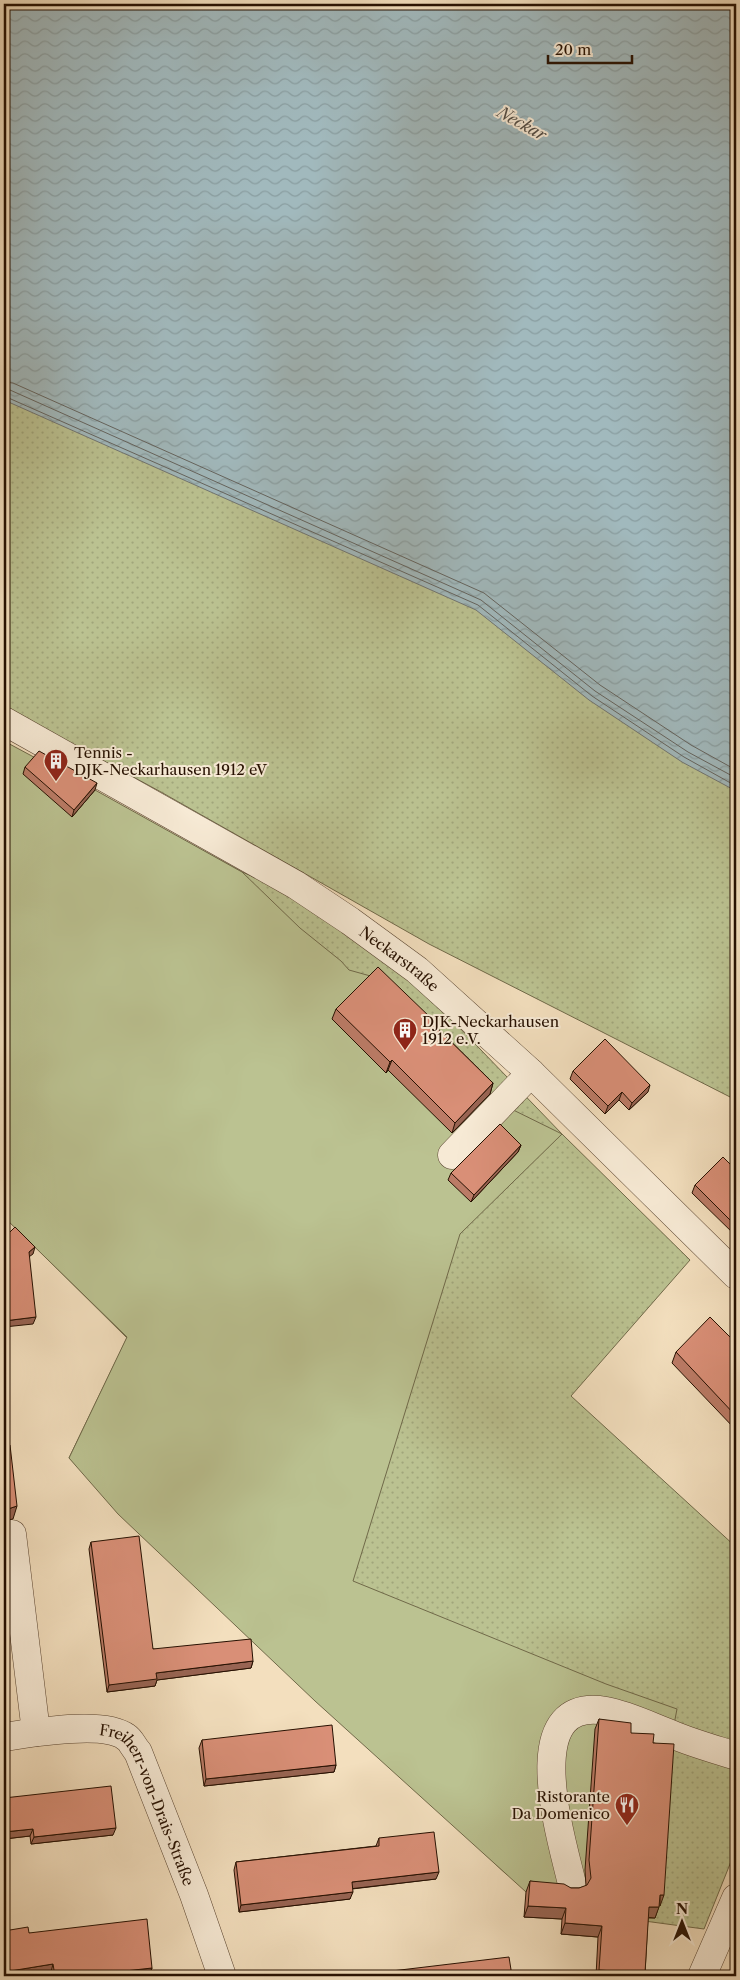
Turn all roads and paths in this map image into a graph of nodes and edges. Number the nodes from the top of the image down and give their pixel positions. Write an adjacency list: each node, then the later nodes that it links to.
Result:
1 (4, 721): 2 (street, Neckarstraße)
2 (532, 1073): 3 (street); 4 (street, Neckarstraße)
3 (452, 1155)
4 (736, 1275)
5 (12, 1534): 6 (street)
6 (36, 1732): 7 (street, Freiherr-von-Drais-Straße); 11 (street, Freiherr-von-Drais-Straße)
7 (4, 1737)
8 (736, 1756): 9 (street)
9 (572, 1884)
10 (736, 1898): 12 (street)
11 (222, 1976)
12 (702, 1976)

